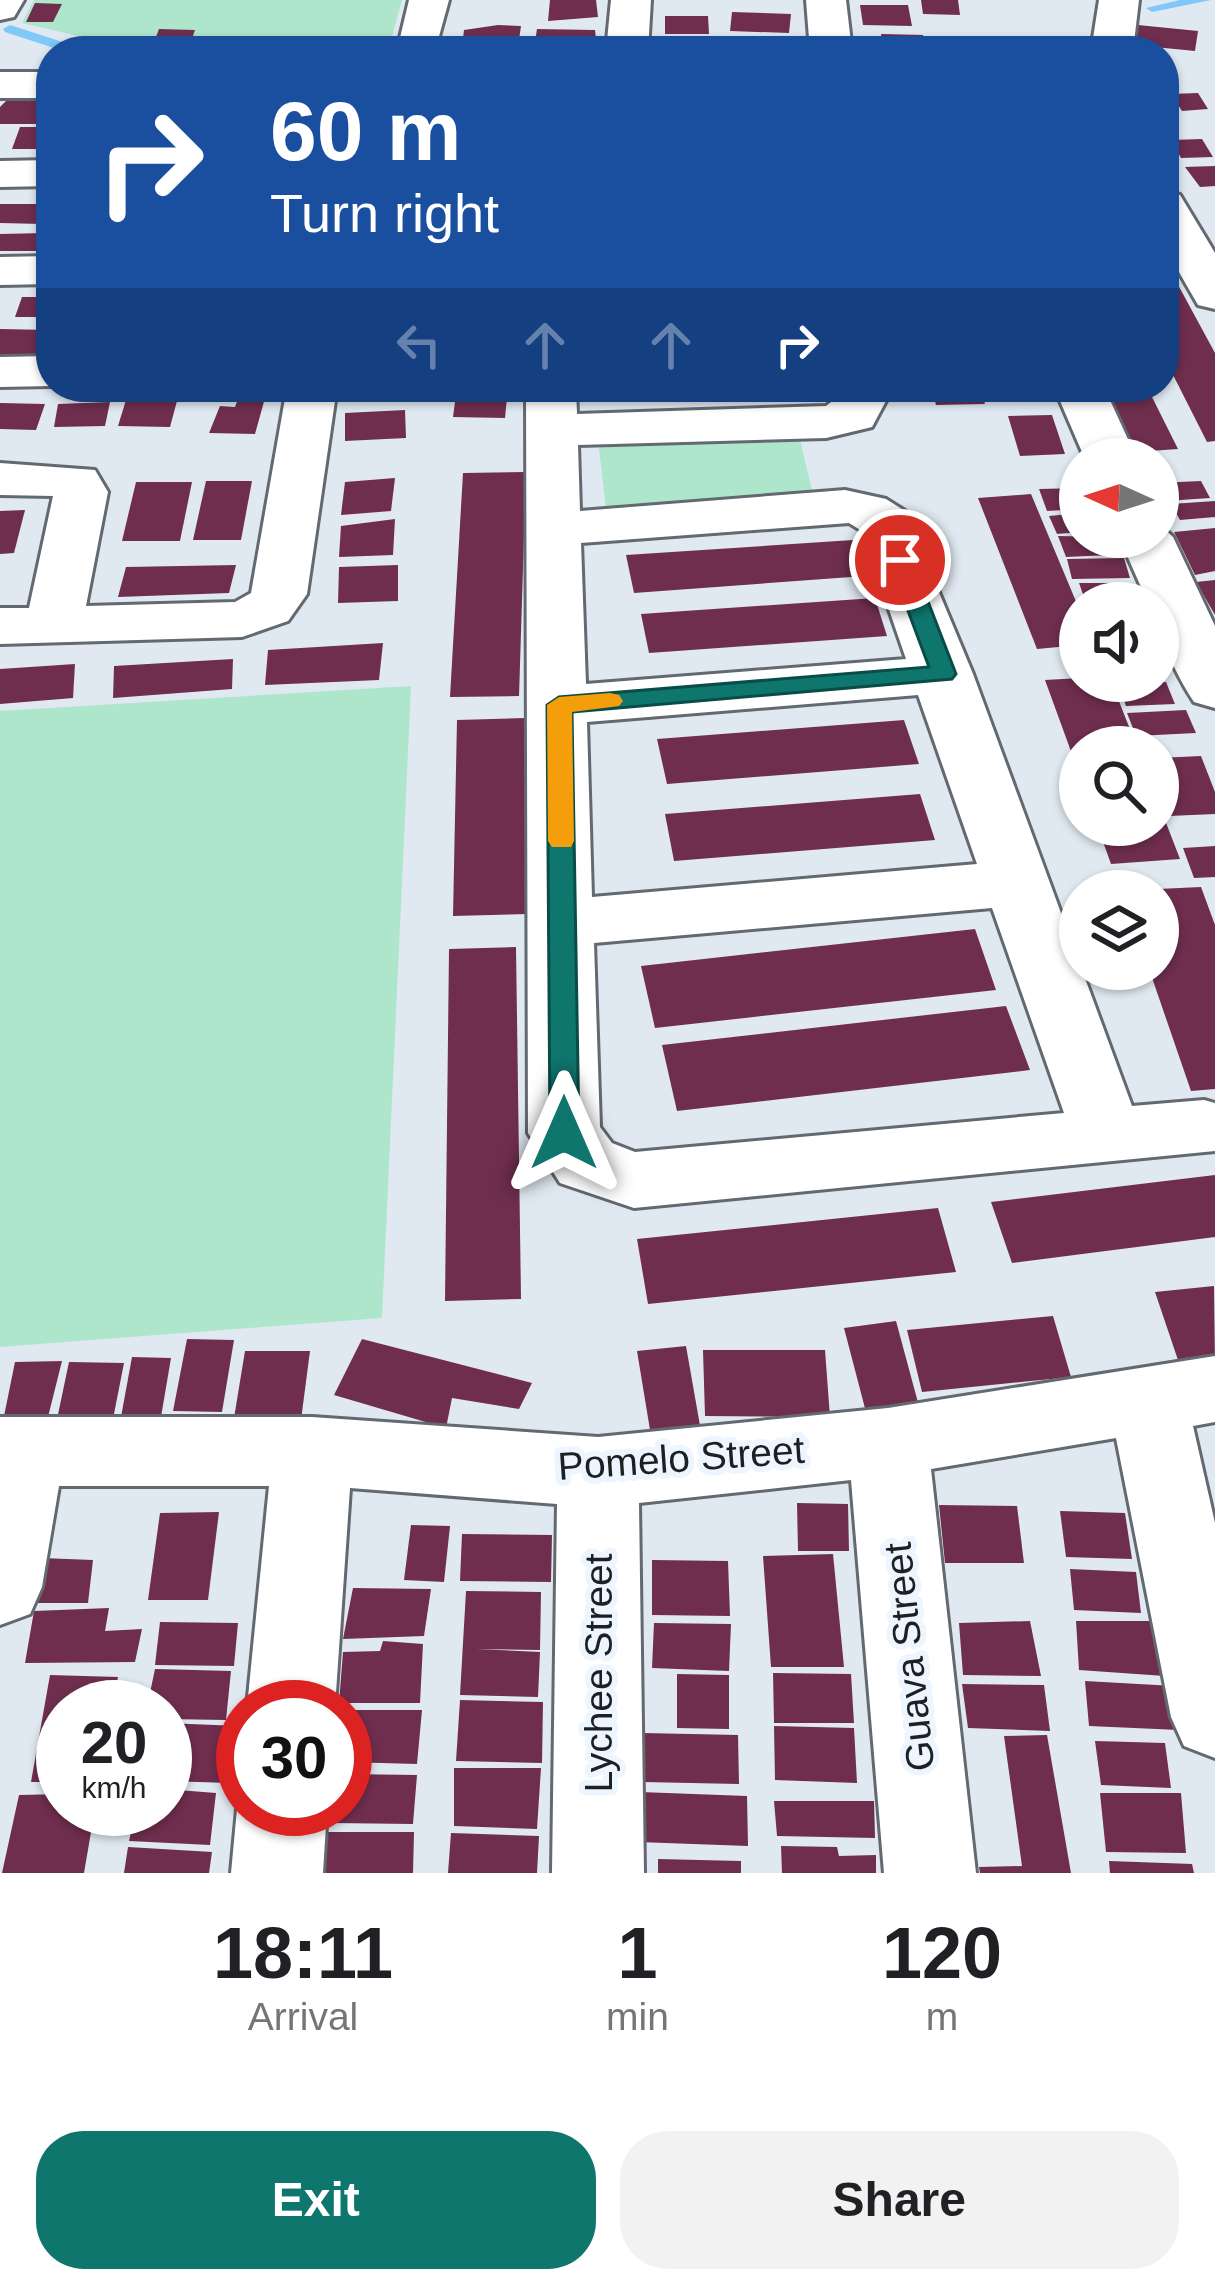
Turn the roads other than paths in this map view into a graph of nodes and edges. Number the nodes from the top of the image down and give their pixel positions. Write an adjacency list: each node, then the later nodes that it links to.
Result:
1 (429, 0): 5 (street)
2 (631, 0): 6 (street)
3 (826, 0): 7 (street)
4 (1119, 0): 8 (street)
5 (421, 36)
6 (629, 36)
7 (830, 36)
8 (1114, 36)
9 (36, 85): 10 (street)
10 (0, 86)
11 (0, 173): 12 (street)
12 (36, 173)
13 (1215, 201): 14 (street)
14 (1179, 203)
15 (1179, 231): 18 (street)
16 (36, 270): 17 (street)
17 (0, 271)
18 (1215, 295)
19 (36, 371): 20 (street)
20 (0, 372)
21 (310, 402): 29 (street)
22 (860, 402): 24 (street)
23 (1085, 402): 25 (street)
24 (550, 408): 27 (street)
25 (1101, 438)
26 (0, 479): 29 (street)
27 (555, 529): 30 (street); 32 (street)
28 (1156, 558): 31 (street)
29 (27, 625)
30 (944, 674): 32 (street); 33 (street)
31 (1215, 689)
32 (559, 705): 34 (street)
33 (1017, 883): 34 (street); 36 (street)
34 (563, 923): 36 (street)
35 (1204, 1127): 36 (street)
36 (1108, 1137)
37 (1181, 1393): 38 (street, Pomelo Street); 44 (street)
38 (888, 1442): 41 (street, Pomelo Street); 48 (street, Guava Street)
39 (12, 1450): 40 (street, Pomelo Street); 42 (street)
40 (312, 1451): 41 (street, Pomelo Street); 43 (street)
41 (598, 1472): 47 (street, Lychee Street)
42 (0, 1587)
43 (293, 1680)
44 (1215, 1717)
45 (280, 1836): 46 (street)
46 (277, 1873)
47 (598, 1873)
48 (930, 1873)

